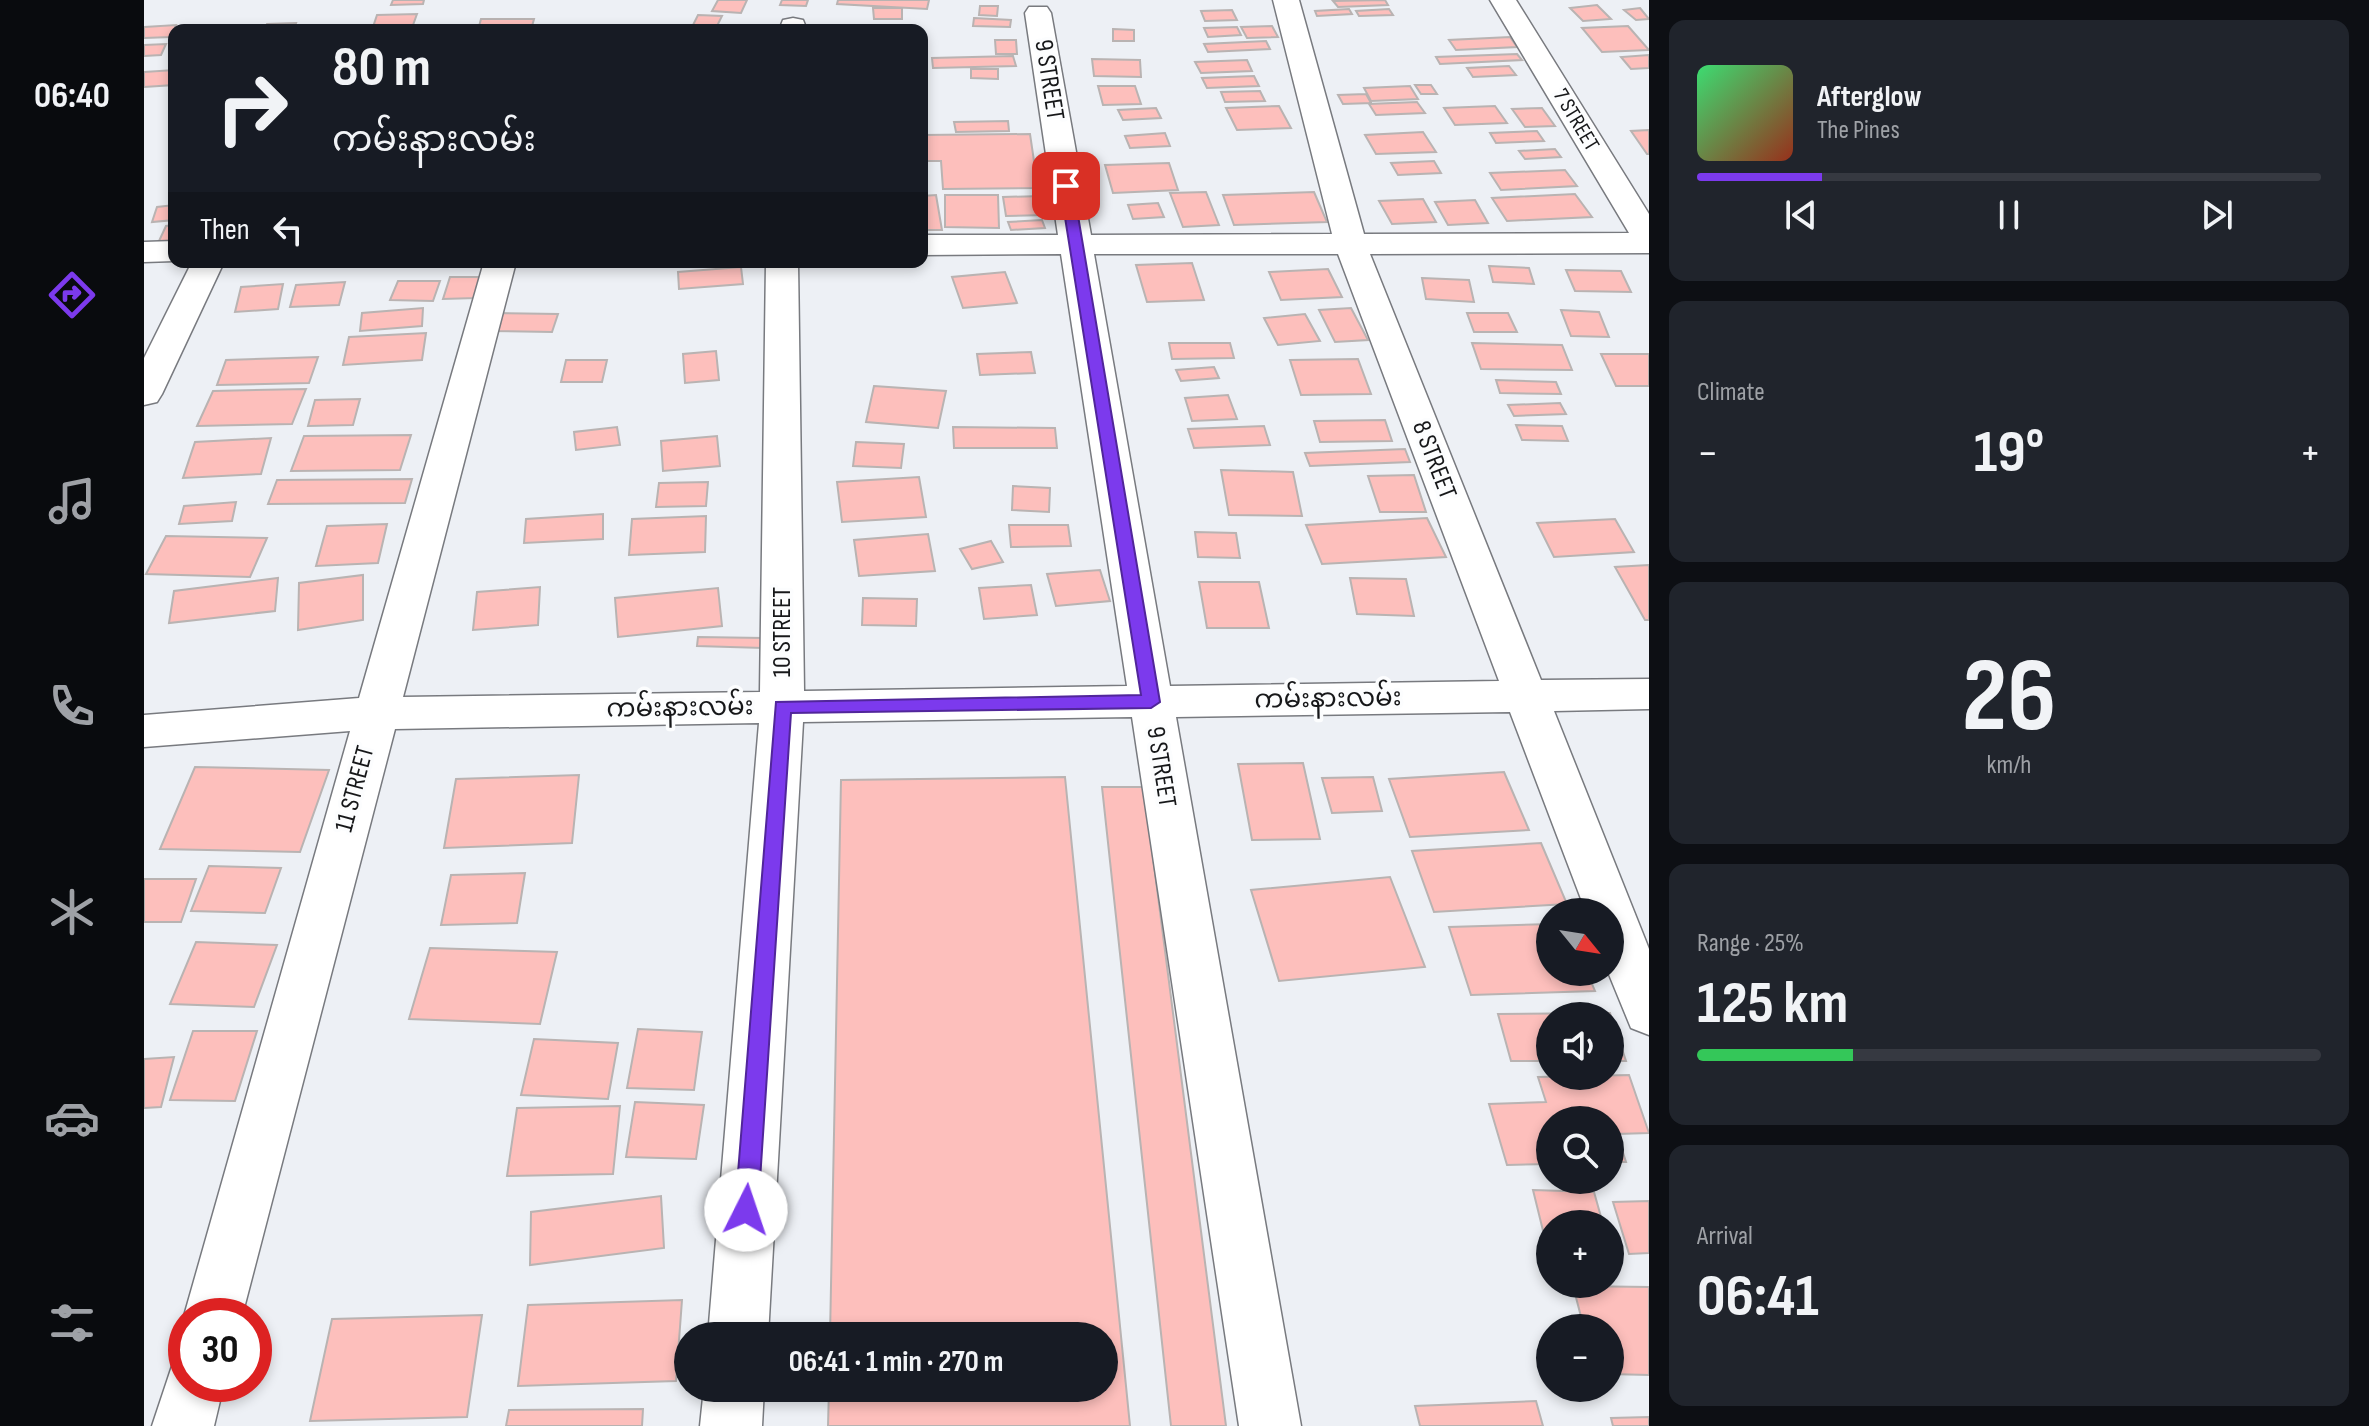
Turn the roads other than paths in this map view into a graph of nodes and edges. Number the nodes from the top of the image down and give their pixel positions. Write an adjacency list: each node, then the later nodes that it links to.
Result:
1 (1286, 0): 6 (street, 8 STREET)
2 (1503, 0): 4 (street, 7 STREET)
3 (1038, 13): 5 (street, 9 STREET)
4 (1649, 241): 6 (street)
5 (1076, 243): 6 (street); 7 (street); 16 (street, 9 STREET)
6 (1350, 243): 15 (street, 8 STREET)
7 (928, 245)
8 (168, 251): 9 (street)
9 (144, 252)
10 (205, 268): 13 (street)
11 (498, 268): 18 (street, 11 STREET)
12 (782, 268): 17 (street, 10 STREET)
13 (144, 394)
14 (1649, 694): 15 (street, ကမ်းနားလမ်း)
15 (1526, 696): 16 (street, ကမ်းနားလမ်း); 20 (street, 8 STREET)
16 (1151, 702): 17 (street, ကမ်းနားလမ်း); 29 (street, 9 STREET)
17 (782, 706): 18 (street, ကမ်းနားလမ်း); 24 (street, 10 STREET)
18 (376, 713): 19 (street, ကမ်းနားလမ်း); 23 (street, 11 STREET)
19 (144, 731)
20 (1605, 898)
21 (1624, 948): 22 (street, 8 STREET)
22 (1649, 1013)
23 (218, 1298)
24 (739, 1322)
25 (189, 1402): 27 (street)
26 (733, 1402): 28 (street)
27 (183, 1426)
28 (731, 1426)
29 (1270, 1426)

